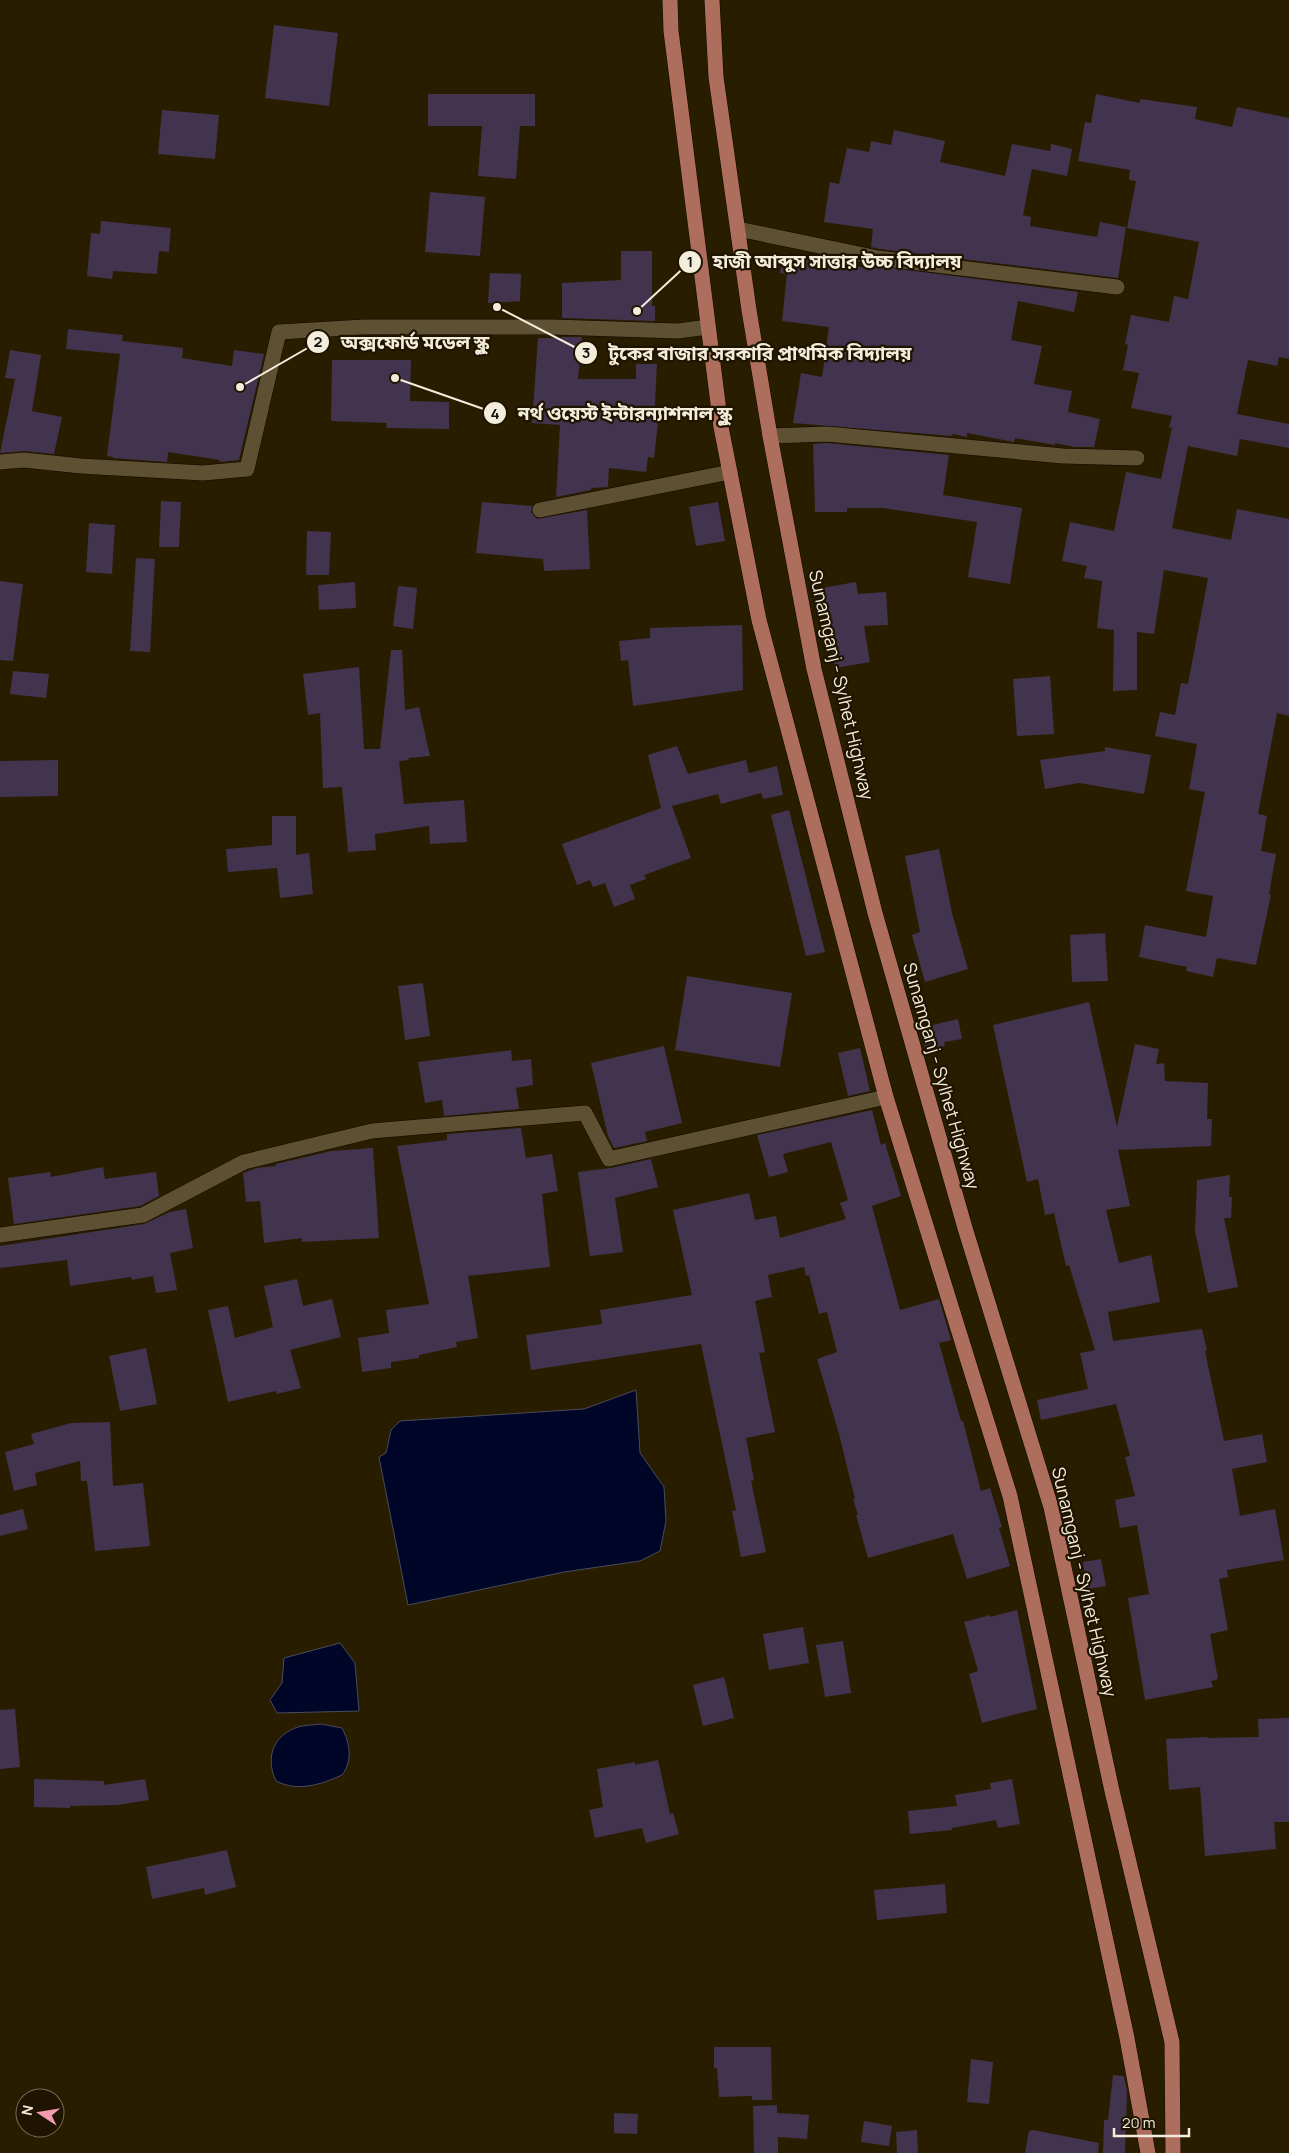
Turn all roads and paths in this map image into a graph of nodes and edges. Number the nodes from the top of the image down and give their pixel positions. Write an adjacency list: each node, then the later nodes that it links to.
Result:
1 (670, 0): 5 (main road)
2 (712, 0): 3 (main road, Sunamganj - Sylhet Highway)
3 (738, 229): 4 (street); 6 (main road, Sunamganj - Sylhet Highway)
4 (1116, 287)
5 (708, 327): 8 (street); 9 (main road)
6 (770, 436): 7 (street); 14 (main road, Sunamganj - Sylhet Highway)
7 (1137, 458)
8 (0, 462)
9 (730, 472): 10 (street); 11 (main road)
10 (540, 510)
11 (886, 1097): 12 (street); 13 (main road)
12 (0, 1235)
13 (1148, 2153)
14 (1173, 2153)

